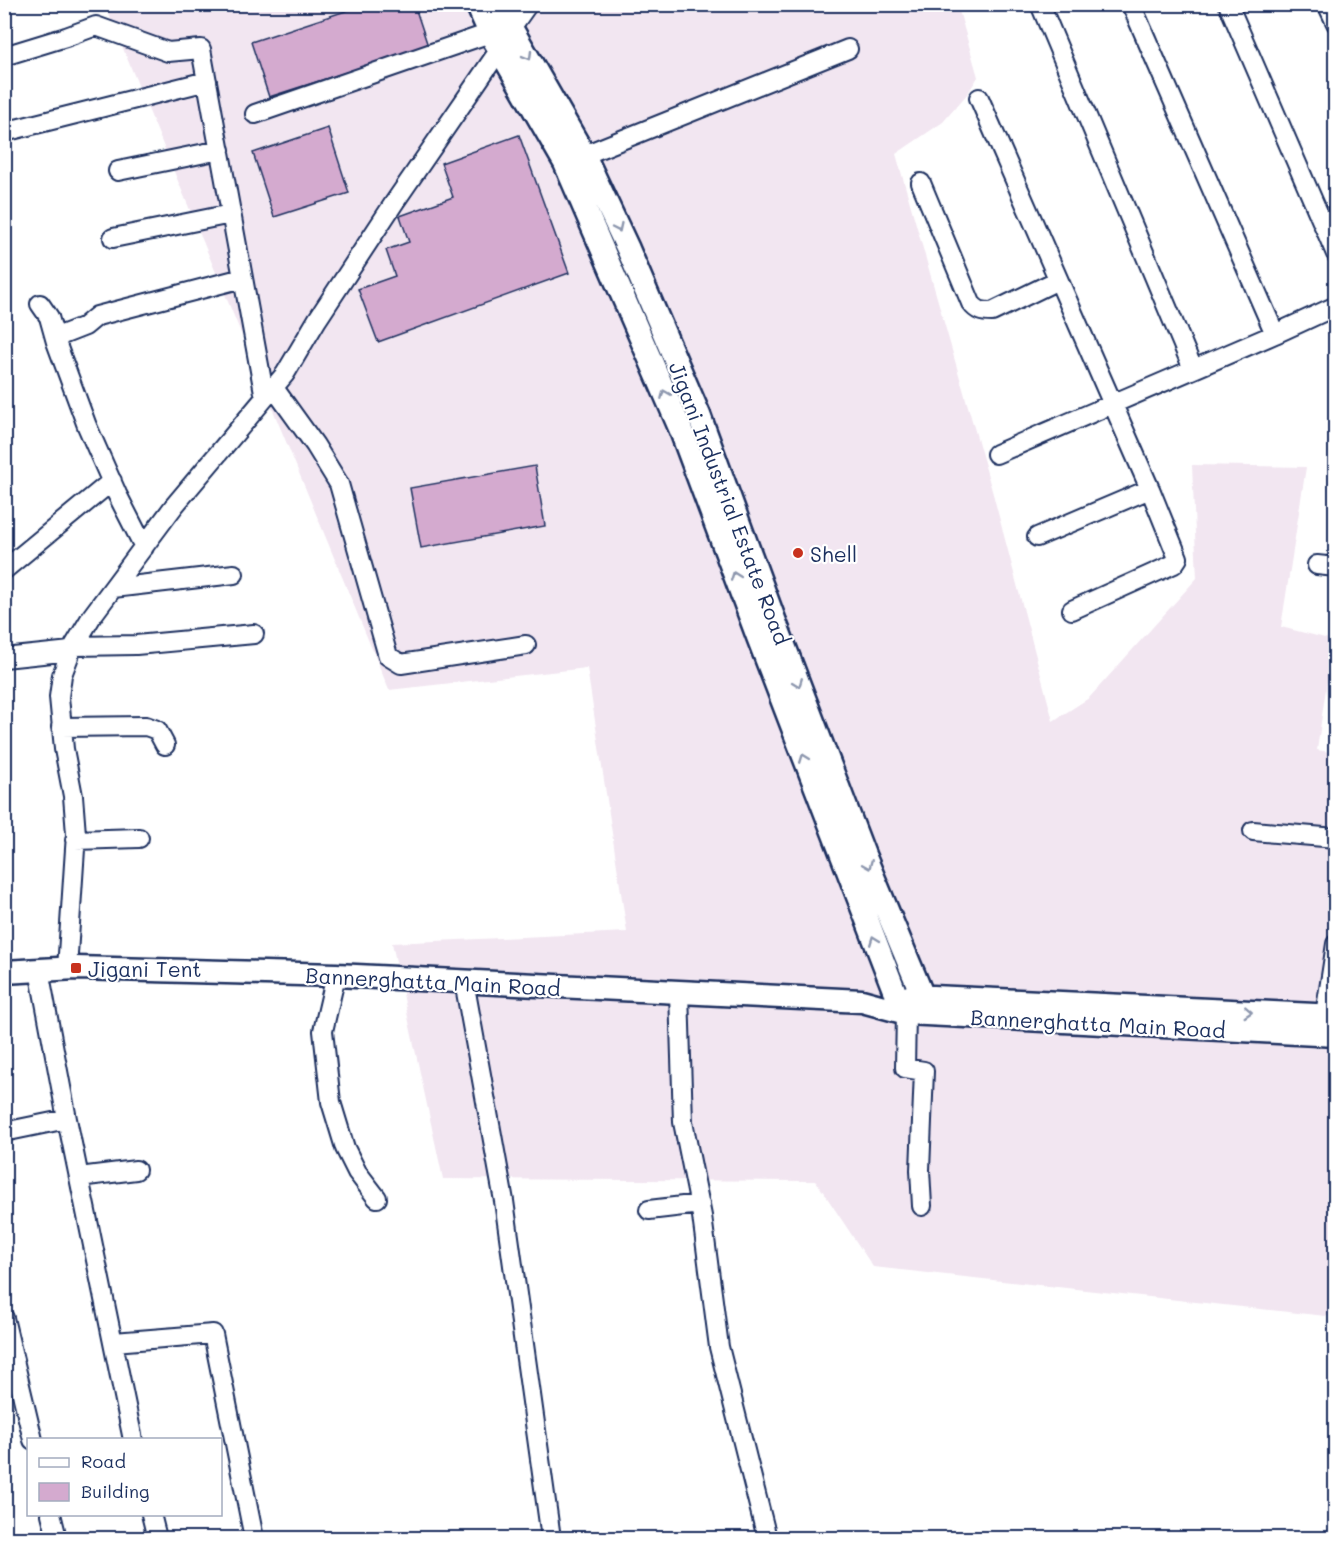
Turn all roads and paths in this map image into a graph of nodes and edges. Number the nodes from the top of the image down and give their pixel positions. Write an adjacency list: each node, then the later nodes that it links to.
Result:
1 (477, 4): 9 (main road, Jigani Industrial Estate Road)
2 (500, 4): 9 (main road, Jigani Industrial Estate Road)
3 (528, 4): 9 (street)
4 (1040, 4): 29 (street)
5 (1131, 4): 27 (street)
6 (1228, 4): 22 (street)
7 (1327, 4): 8 (street)
8 (1335, 23)
9 (500, 37): 14 (street); 17 (main road, Jigani Industrial Estate Road, one-way to 17); 30 (street); 60 (main road, Jigani Industrial Estate Road, one-way to 9)
10 (848, 49): 17 (street)
11 (4, 56): 12 (street)
12 (207, 81): 15 (street); 16 (street)
13 (979, 99): 24 (street)
14 (255, 114)
15 (4, 132)
16 (220, 150): 18 (street); 20 (street)
17 (584, 155): 61 (main road, Jigani Industrial Estate Road, one-way to 61)
18 (118, 171)
19 (921, 183): 24 (street)
20 (231, 214): 21 (street); 23 (street)
21 (114, 238)
22 (1335, 254)
23 (243, 278): 28 (street); 30 (street)
24 (1058, 280): 31 (street)
25 (40, 304): 28 (street)
26 (1335, 306): 27 (street)
27 (1275, 334): 29 (street)
28 (56, 342): 33 (street)
29 (1193, 369): 31 (street)
30 (270, 393): 36 (street); 44 (street)
31 (1113, 404): 32 (street); 34 (street)
32 (996, 454)
33 (112, 481): 36 (street); 39 (street)
34 (1150, 489): 35 (street); 42 (street)
35 (1038, 537)
36 (144, 547): 41 (street)
37 (1317, 565): 38 (street)
38 (1335, 567)
39 (4, 570)
40 (234, 574): 41 (street)
41 (113, 588): 45 (street)
42 (1072, 610)
43 (254, 634): 45 (street)
44 (526, 645)
45 (73, 649): 46 (street); 47 (street)
46 (4, 658)
47 (61, 727): 48 (street); 52 (street)
48 (165, 745)
49 (1253, 831): 51 (street)
50 (139, 838): 52 (street)
51 (1335, 838)
52 (75, 840): 54 (street)
53 (1335, 944): 62 (street)
54 (68, 969): 55 (main road, Bannerghatta Main Road); 57 (main road, Bannerghatta Main Road)
55 (39, 970): 56 (main road, Bannerghatta Main Road); 63 (street)
56 (4, 972)
57 (336, 975): 58 (main road, Bannerghatta Main Road); 67 (street)
58 (464, 981): 59 (main road, Bannerghatta Main Road); 80 (street)
59 (679, 992): 60 (main road, Bannerghatta Main Road); 68 (street)
60 (901, 1004): 61 (main road, Bannerghatta Main Road); 69 (street)
61 (928, 1005): 62 (main road, Bannerghatta Main Road)
62 (1330, 1025)
63 (67, 1119): 64 (street); 66 (street)
64 (4, 1132)
65 (136, 1170): 66 (street)
66 (79, 1177): 72 (street)
67 (377, 1198)
68 (700, 1204): 70 (street); 81 (street)
69 (922, 1206)
70 (649, 1210)
71 (4, 1318): 73 (street)
72 (114, 1342): 74 (street); 79 (street)
73 (33, 1438)
74 (133, 1438)
75 (51, 1516): 77 (street)
76 (151, 1516): 78 (street)
77 (57, 1539)
78 (157, 1539)
79 (254, 1539)
80 (551, 1539)
81 (767, 1539)

